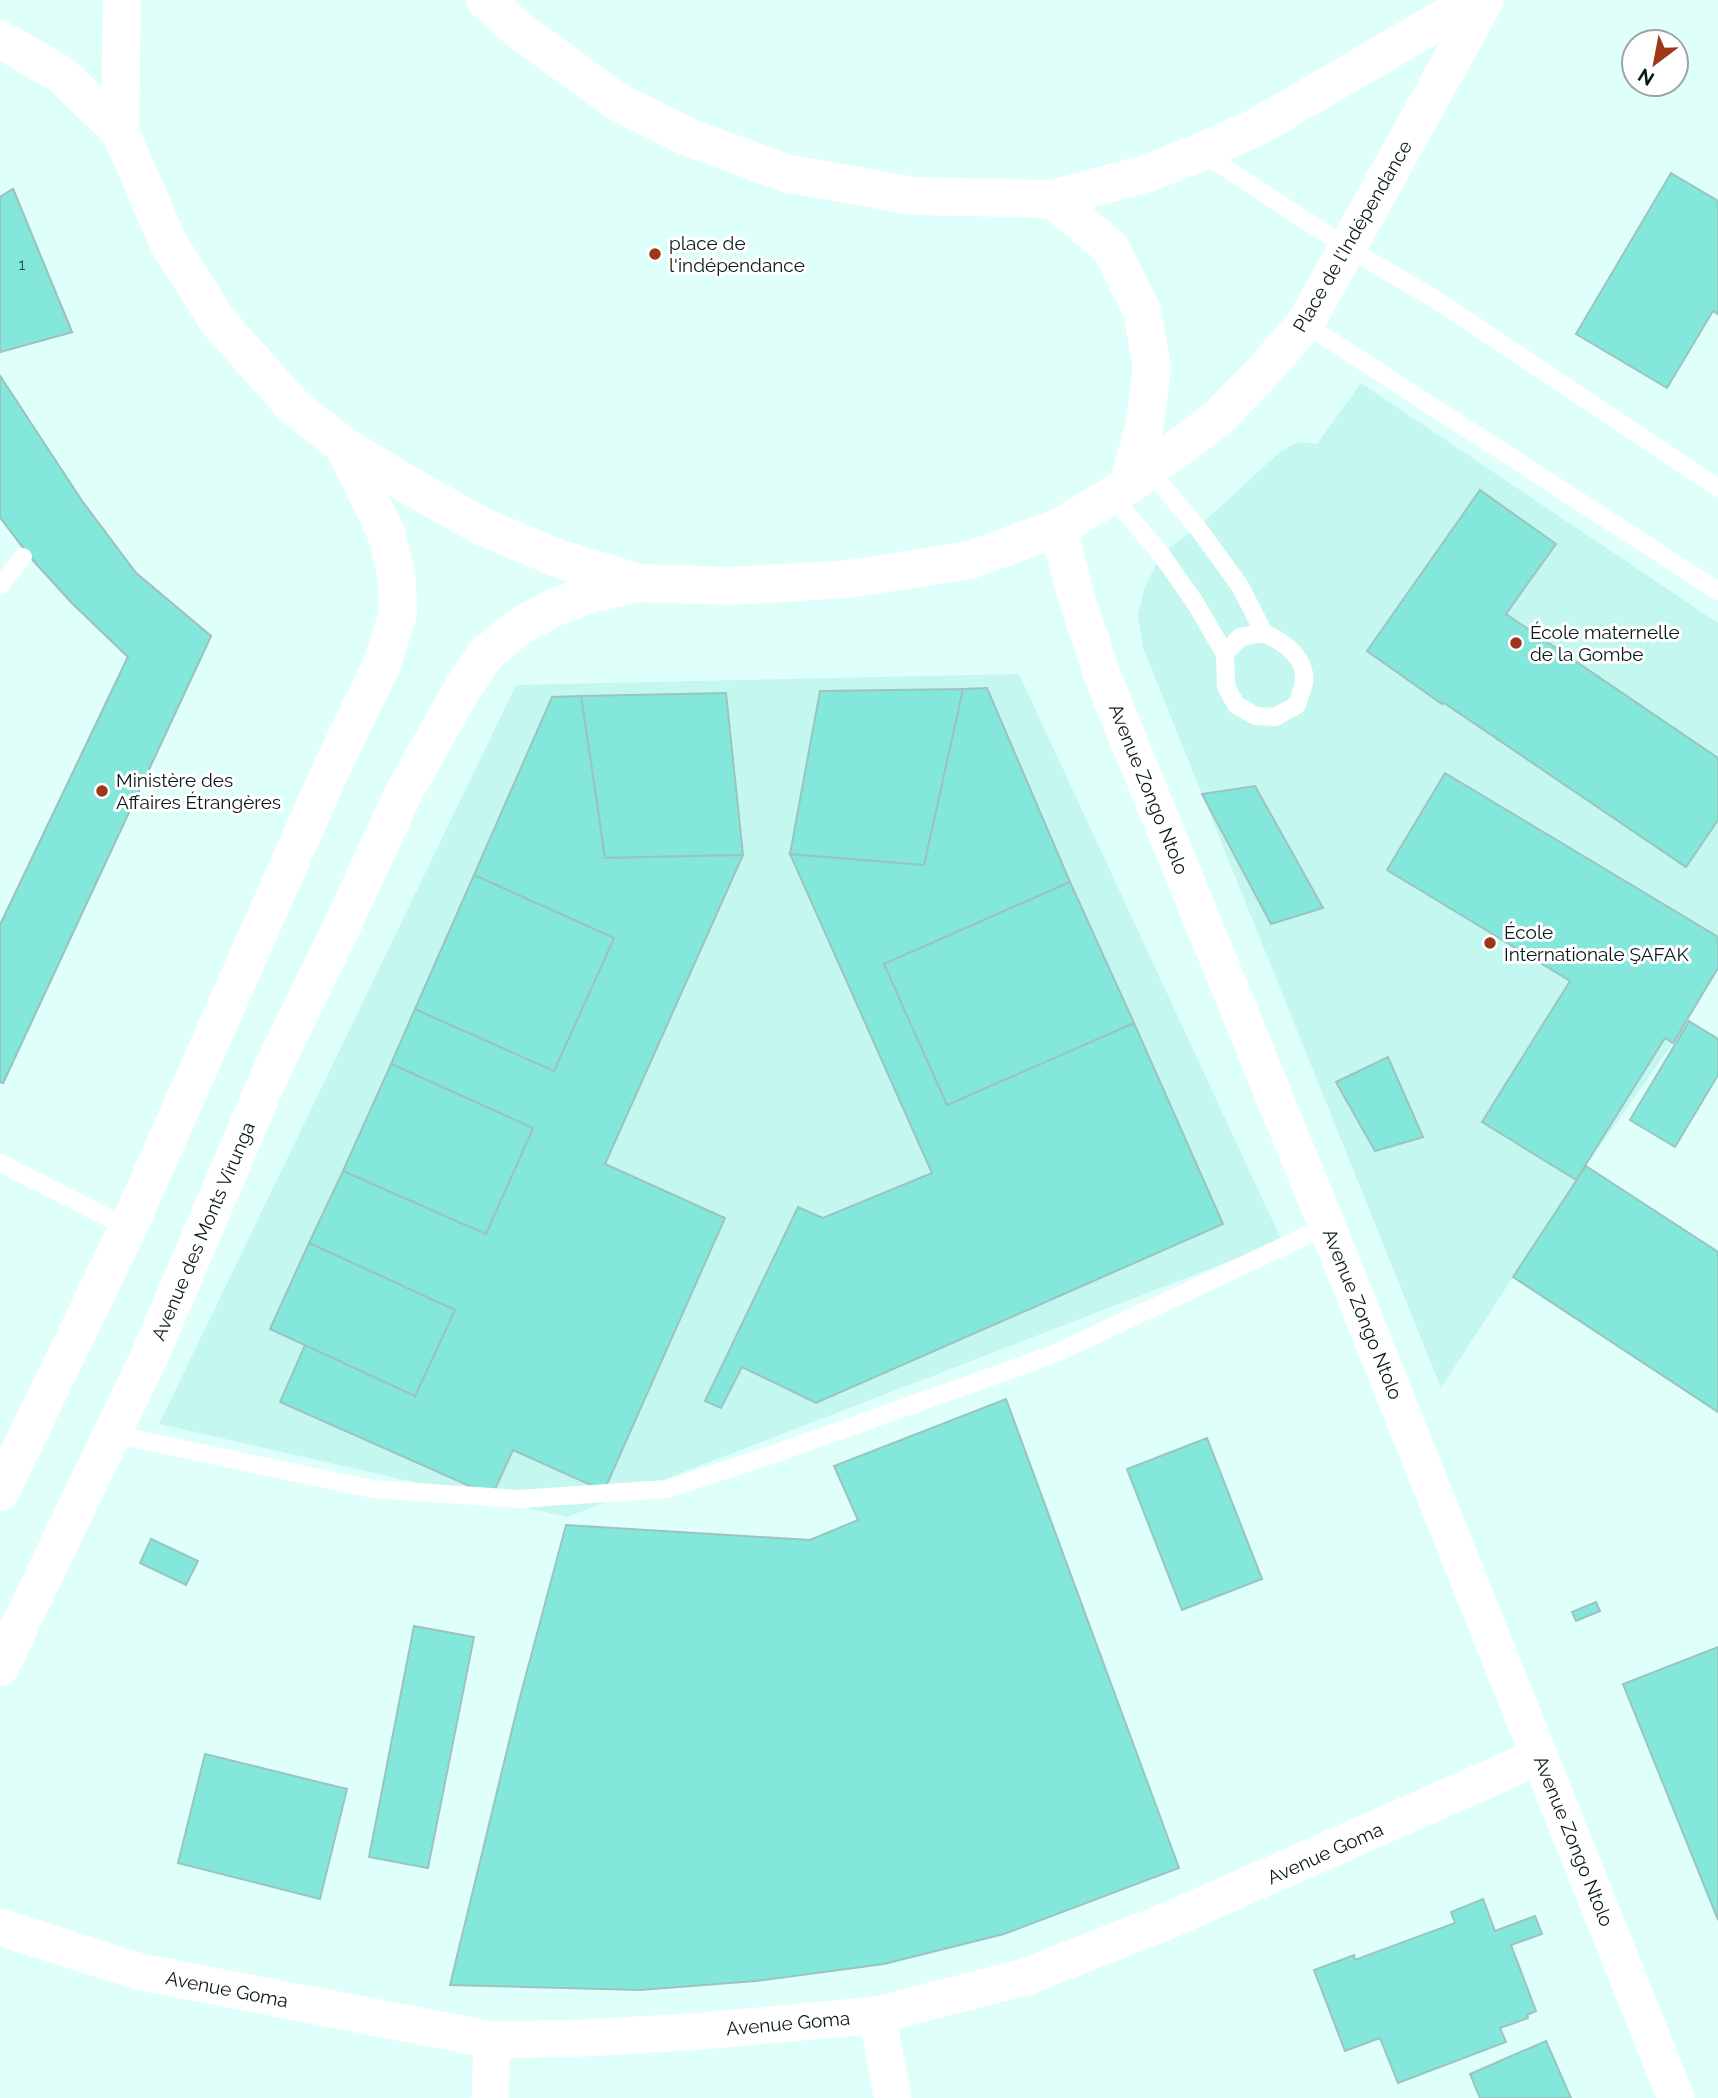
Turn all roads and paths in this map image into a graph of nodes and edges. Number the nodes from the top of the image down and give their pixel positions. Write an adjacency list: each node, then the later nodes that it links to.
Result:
1 (122, 0): 6 (street, Place de l'Indépendance)
2 (485, 0): 8 (street)
3 (1475, 0): 7 (street)
4 (1485, 0): 9 (street, Place de l'Indépendance)
5 (0, 39): 6 (street)
6 (120, 131): 11 (street, Place de l'Indépendance)
7 (1201, 152): 8 (street); 9 (lane)
8 (1052, 199): 12 (street)
9 (1348, 248): 10 (street, Place de l'Indépendance); 13 (lane)
10 (1305, 324): 12 (street, Place de l'Indépendance); 18 (lane)
11 (344, 446): 16 (street, Place de l'Indépendance); 23 (street)
12 (1130, 484): 14 (street, Place de l'Indépendance); 19 (lane); 20 (lane)
13 (1718, 488)
14 (1058, 528): 16 (street, Place de l'Indépendance); 22 (street, Avenue Zongo Ntolo)
15 (23, 557): 17 (lane)
16 (639, 583): 24 (street, Avenue des Monts Virunga)
17 (0, 586)
18 (1718, 591)
19 (1264, 633): 20 (lane); 20 (lane)
20 (1225, 654)
21 (0, 1163): 23 (lane)
22 (1327, 1226): 24 (lane); 27 (street, Avenue Zongo Ntolo)
23 (128, 1228): 25 (street)
24 (111, 1434): 26 (street, Avenue des Monts Virunga)
25 (0, 1492)
26 (0, 1667)
27 (1540, 1756): 29 (street, Avenue Goma); 33 (street, Avenue Zongo Ntolo)
28 (0, 1927): 30 (street, Avenue Goma)
29 (877, 2015): 30 (street, Avenue Goma); 32 (street)
30 (492, 2040): 31 (street)
31 (491, 2098)
32 (893, 2098)
33 (1676, 2098)

